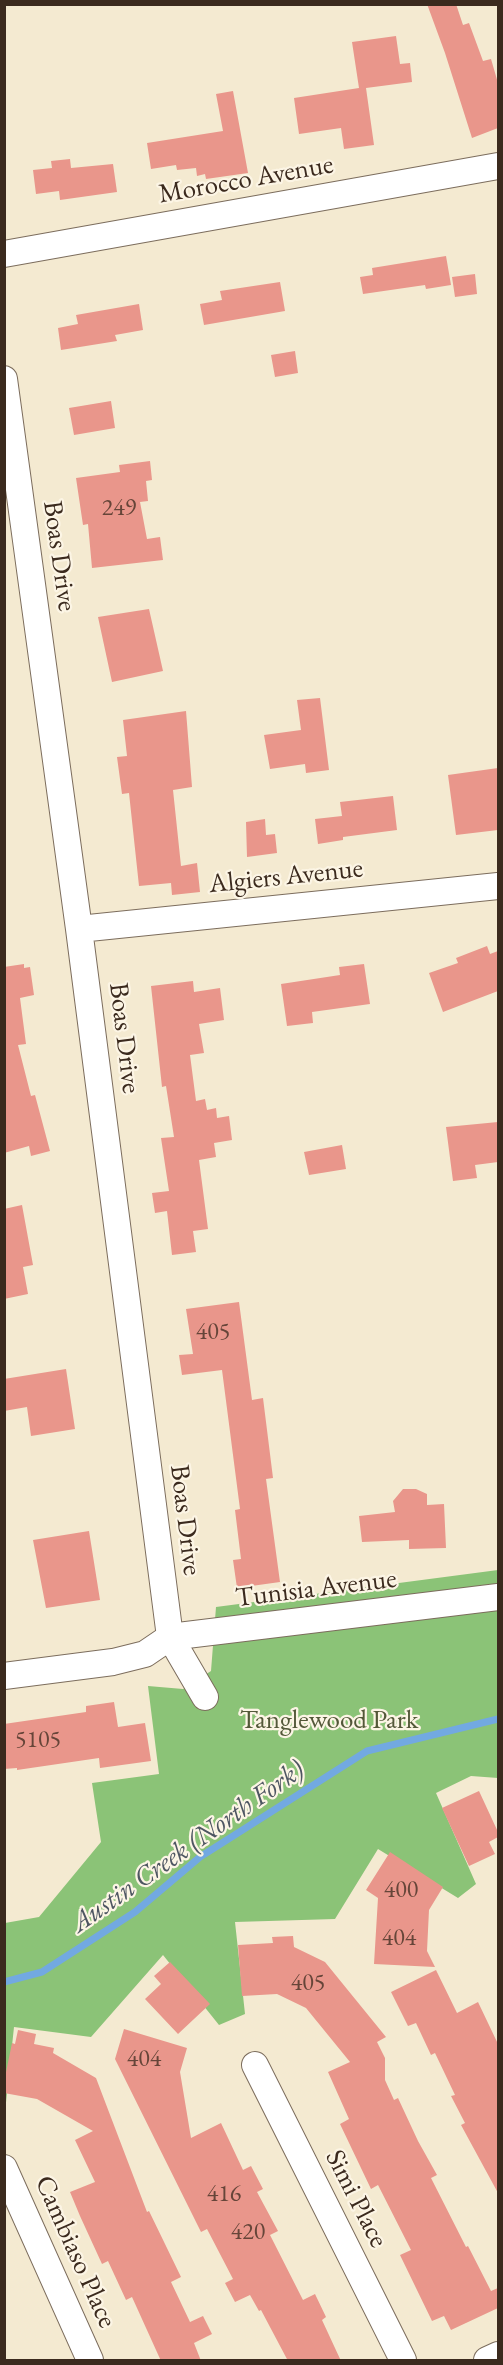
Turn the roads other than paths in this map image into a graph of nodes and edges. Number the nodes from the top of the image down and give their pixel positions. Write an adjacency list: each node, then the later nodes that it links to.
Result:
1 (498, 166): 2 (street, Morocco Avenue)
2 (4, 254)
3 (4, 378): 5 (street, Boas Drive)
4 (498, 886): 5 (street, Algiers Avenue)
5 (79, 929): 7 (street, Boas Drive)
6 (498, 1597): 7 (street, Tunisia Avenue)
7 (170, 1637): 8 (street, Tunisia Avenue); 9 (street, Boas Drive)
8 (4, 1676)
9 (205, 1696)
10 (255, 2065): 14 (street, Simi Place)
11 (4, 2168): 13 (street, Cambiaso Place)
12 (498, 2355): 15 (street)
13 (90, 2361)
14 (403, 2361)
15 (487, 2361)

